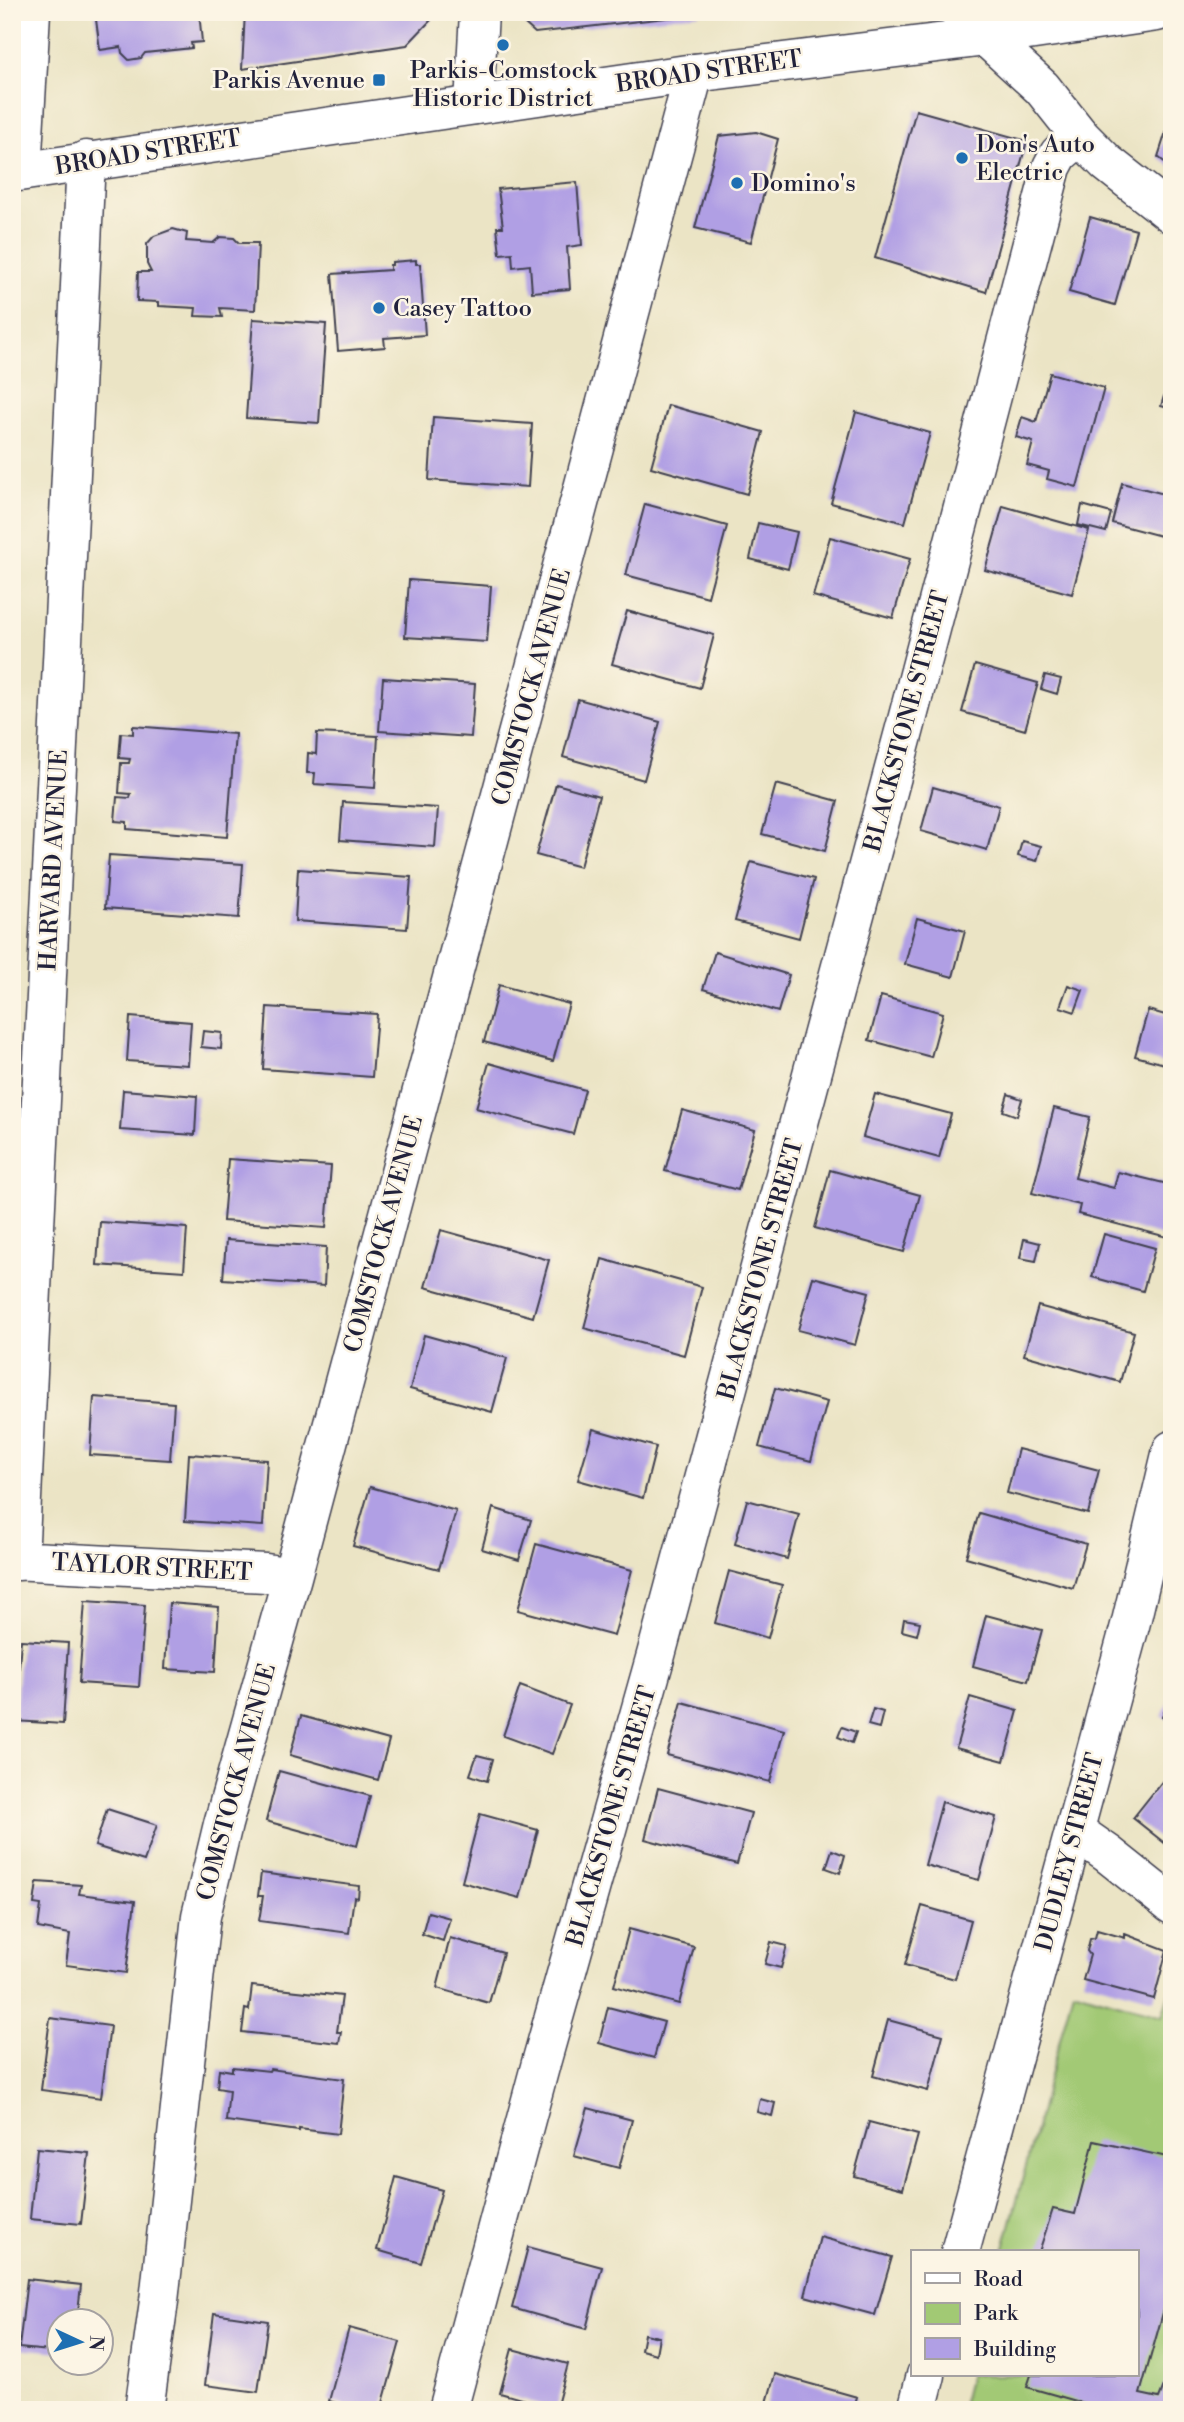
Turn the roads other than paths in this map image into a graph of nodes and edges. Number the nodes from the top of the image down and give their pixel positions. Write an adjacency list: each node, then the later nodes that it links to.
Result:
1 (31, 12): 9 (street)
2 (480, 12): 6 (street)
3 (1157, 12): 4 (street, BROAD STREET)
4 (972, 25): 5 (street, BROAD STREET); 7 (street)
5 (694, 72): 6 (street, BROAD STREET); 13 (street, COMSTOCK AVENUE)
6 (474, 104): 8 (street, BROAD STREET)
7 (1080, 136): 10 (street); 19 (street, BLACKSTONE STREET)
8 (86, 160): 9 (street, BROAD STREET); 12 (street, HARVARD AVENUE)
9 (17, 172)
10 (1172, 214)
11 (1172, 1450): 14 (street, DUDLEY STREET)
12 (16, 1560): 13 (street, TAYLOR STREET)
13 (292, 1577): 18 (street, COMSTOCK AVENUE)
14 (1076, 1831): 15 (street); 16 (street, DUDLEY STREET)
15 (1172, 1905)
16 (961, 2250)
17 (926, 2376): 20 (street)
18 (144, 2410)
19 (448, 2410)
20 (917, 2410)

